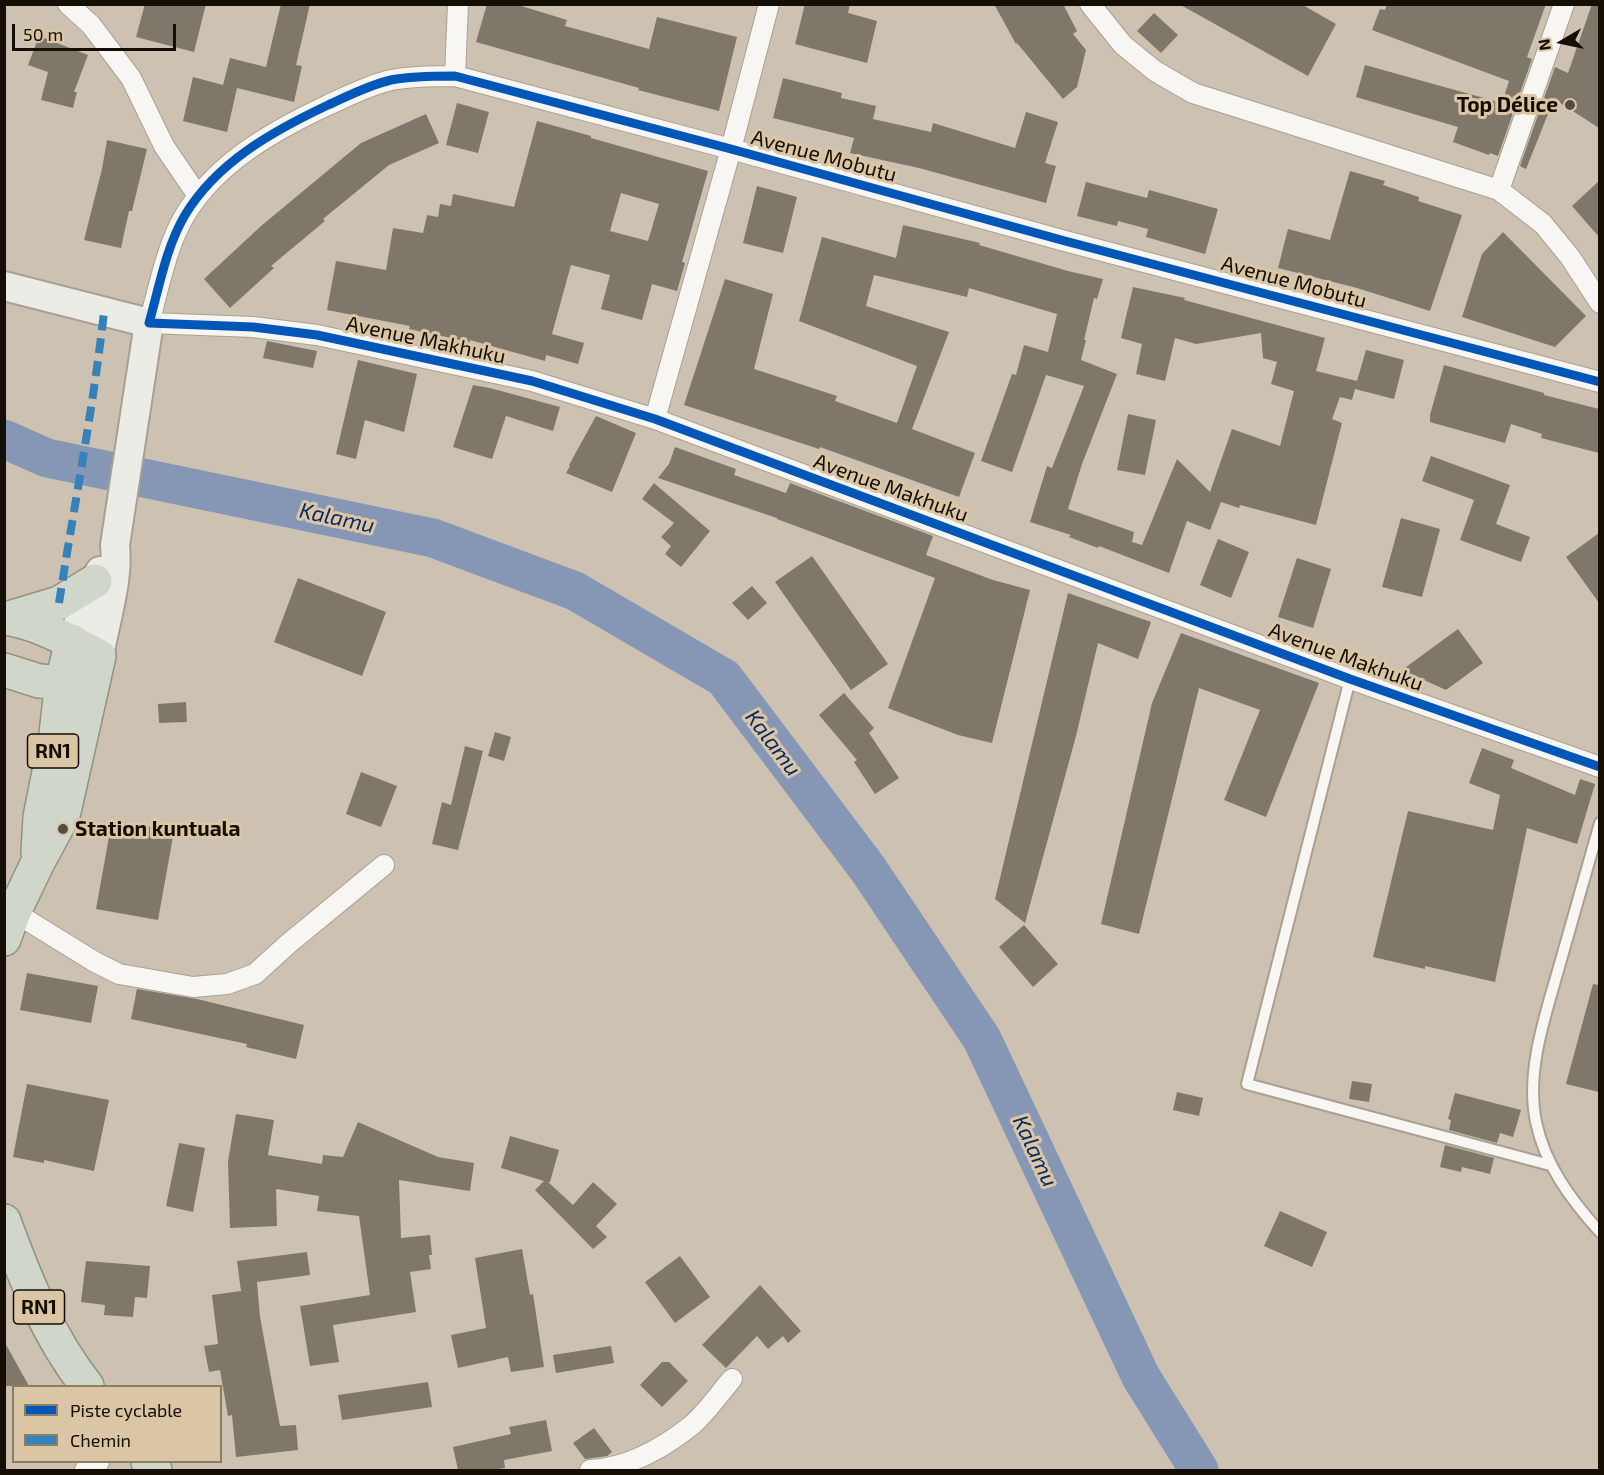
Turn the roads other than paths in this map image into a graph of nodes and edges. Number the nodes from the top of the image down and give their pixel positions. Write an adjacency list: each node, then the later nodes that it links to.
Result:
1 (68, 4): 9 (street)
2 (458, 4): 6 (street)
3 (769, 4): 7 (street)
4 (1090, 4): 8 (street)
5 (1564, 4): 8 (street)
6 (455, 76): 7 (street, Avenue Mobutu); 9 (street, Avenue Mobutu)
7 (731, 149): 13 (street, Avenue Mobutu); 14 (street)
8 (1499, 190): 11 (street)
9 (198, 196): 12 (street, Avenue Mobutu)
10 (4, 286): 12 (main road)
11 (1599, 303)
12 (149, 323): 14 (street, Avenue Makhuku); 15 (main road)
13 (1599, 381)
14 (655, 419): 20 (street, Avenue Makhuku)
15 (116, 536): 16 (main road); 18 (main road)
16 (94, 581): 17 (highway); 18 (main road)
17 (6, 618): 18 (highway)
18 (81, 666): 19 (highway); 21 (highway, RN1); 24 (highway, RN1)
19 (9, 672): 21 (highway)
20 (1350, 679): 22 (street, Avenue Makhuku); 27 (lane)
21 (55, 742): 24 (highway, RN1)
22 (1599, 767)
23 (1599, 823): 27 (lane)
24 (38, 862): 26 (highway, RN1)
25 (384, 865): 26 (street)
26 (9, 925)
27 (1550, 1165): 29 (lane)
28 (4, 1221): 31 (highway, RN1)
29 (1599, 1232)
30 (732, 1379): 32 (street)
31 (82, 1383)
32 (590, 1470)

